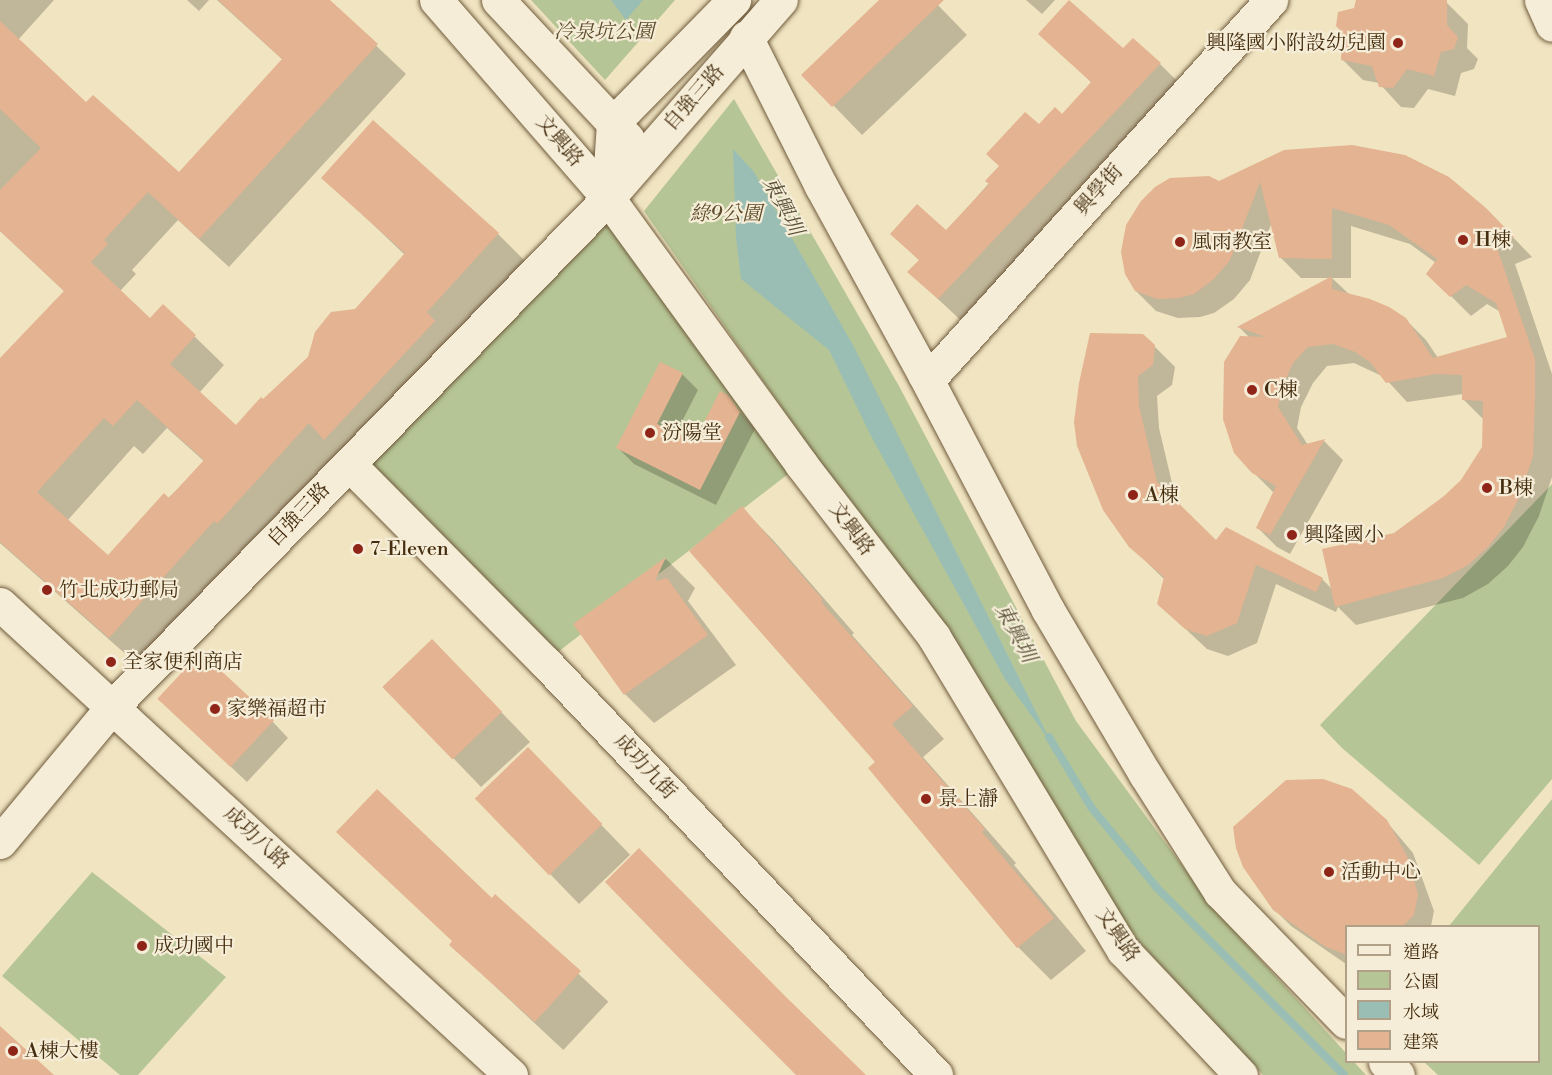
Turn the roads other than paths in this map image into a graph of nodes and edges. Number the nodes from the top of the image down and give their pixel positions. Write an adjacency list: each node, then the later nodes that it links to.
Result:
1 (436, 0): 11 (street, 文興路)
2 (498, 0): 9 (street)
3 (734, 0): 9 (street, 自強三路)
4 (781, 0): 8 (street, 自強三路)
5 (1271, 0): 12 (street, 興學街)
6 (1541, 0): 7 (street)
7 (1552, 25)
8 (746, 37): 10 (street, 自強三路); 12 (street)
9 (613, 123): 10 (street); 11 (street)
10 (645, 155): 11 (street, 自強三路)
11 (608, 198): 13 (street, 自強三路); 21 (street, 文興路)
12 (924, 374): 17 (street)
13 (349, 464): 15 (street, 自強三路); 20 (street, 成功九街)
14 (0, 604): 15 (street, 成功八路)
15 (113, 706): 16 (street, 自強三路); 19 (street, 成功八路)
16 (0, 842)
17 (1345, 1020)
18 (1386, 1063): 22 (street)
19 (511, 1075)
20 (936, 1075)
21 (1241, 1075)
22 (1398, 1075)

